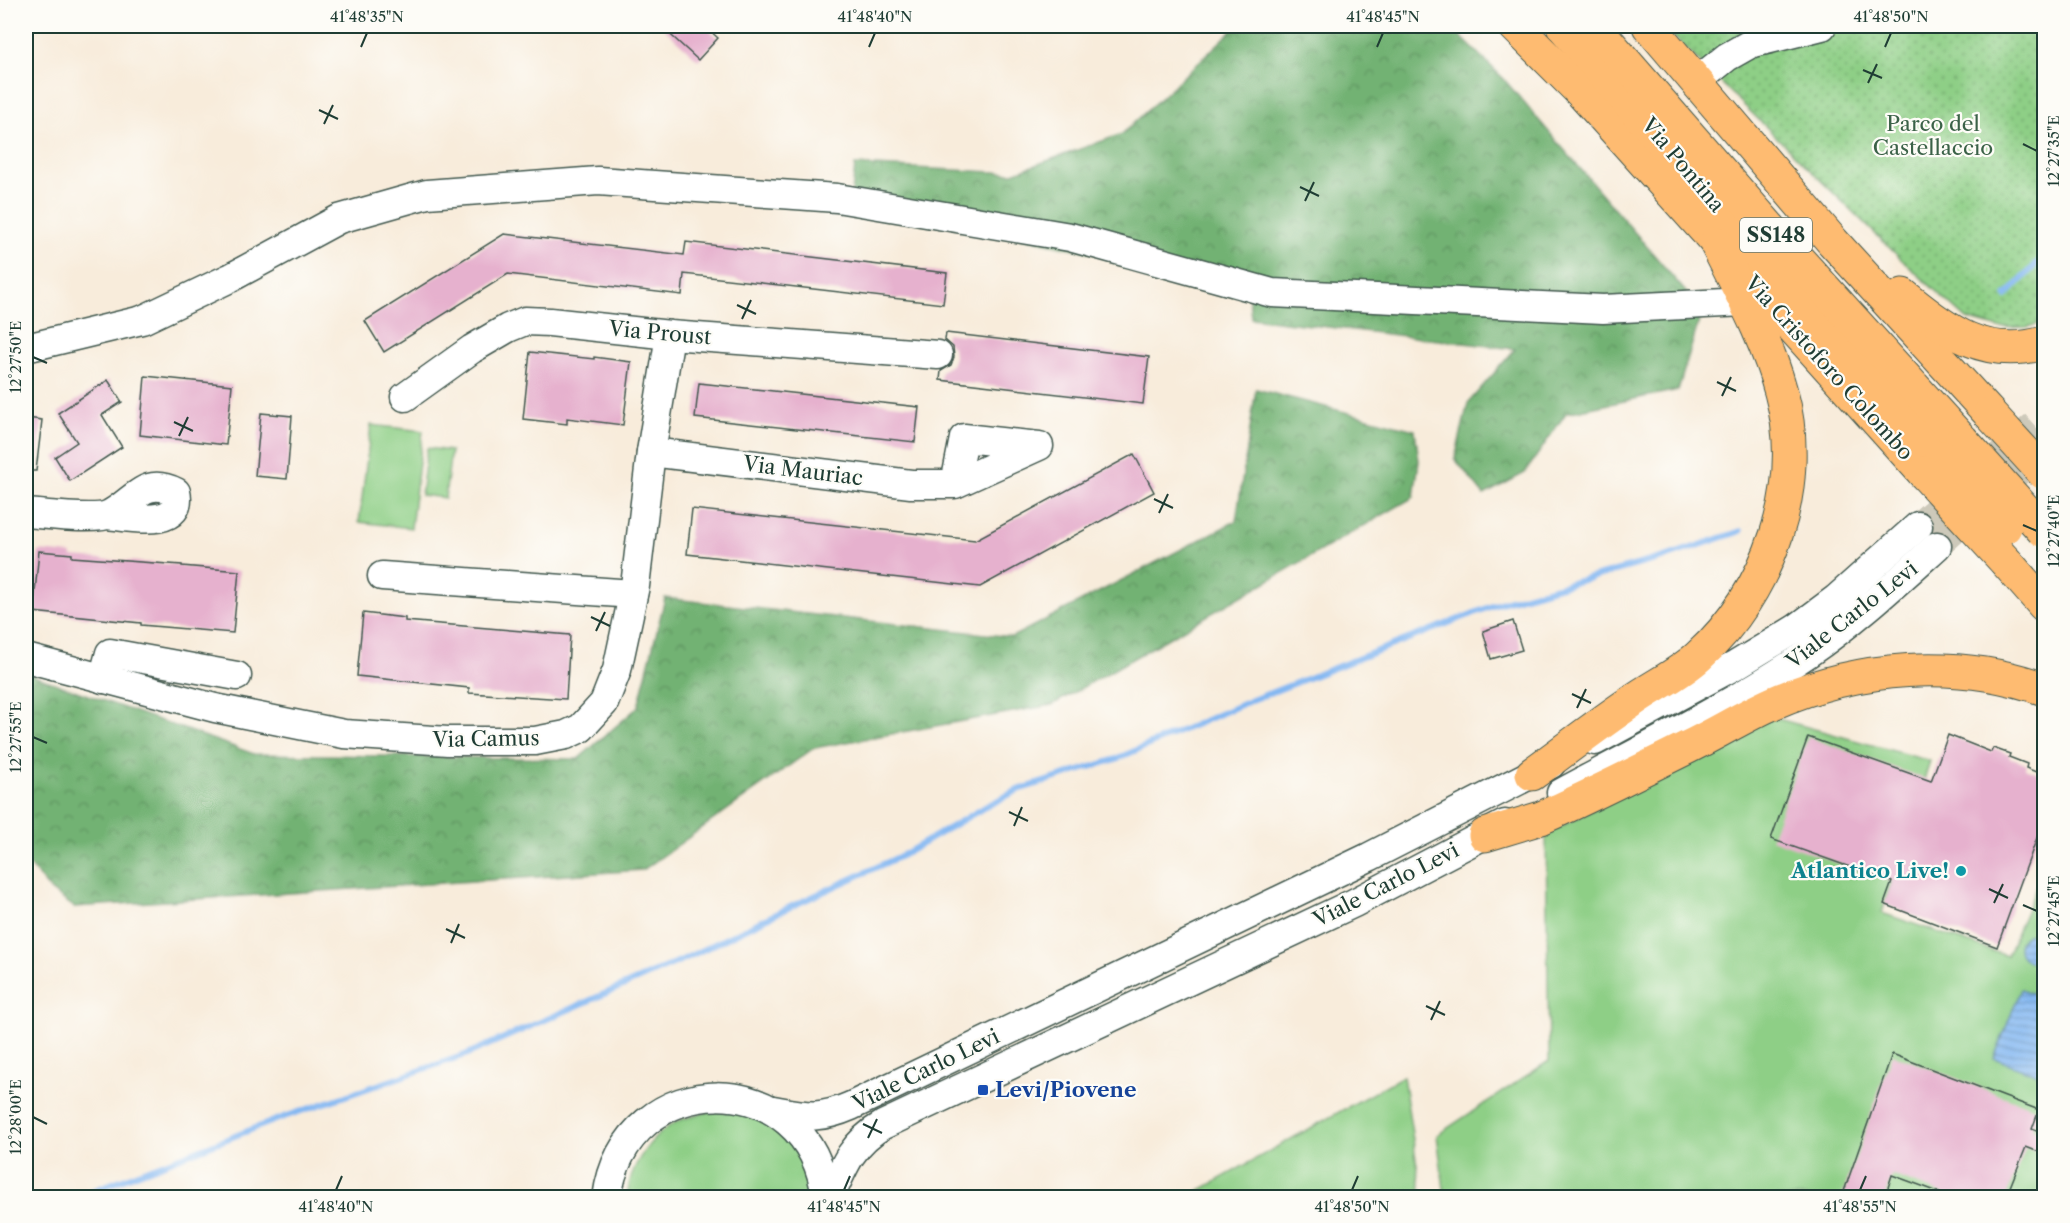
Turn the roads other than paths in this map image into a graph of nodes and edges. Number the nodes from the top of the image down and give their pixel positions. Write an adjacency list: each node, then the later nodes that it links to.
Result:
1 (1515, 26): 8 (main road, Via Cristoforo Colombo)
2 (1563, 26): 16 (main road, Via Pontina / SS148)
3 (1594, 26): 16 (main road, Via Cristoforo Colombo / SS148)
4 (1648, 26): 6 (main road)
5 (1822, 26): 6 (street)
6 (1696, 82): 7 (main road)
7 (1833, 242): 11 (main road); 17 (main road, bridge)
8 (1716, 243): 9 (main road); 16 (main road, Via Cristoforo Colombo)
9 (1745, 302): 12 (street); 33 (main road)
10 (670, 335): 13 (street, Via Proust); 14 (street, Via Proust); 15 (street, Via Camus)
11 (2044, 343)
12 (26, 348)
13 (938, 355)
14 (405, 397)
15 (651, 452): 18 (street, Via Mauriac); 26 (street, Via Camus)
16 (1942, 457): 22 (main road, Via Cristoforo Colombo / SS148, bridge); 22 (main road, Via Cristoforo Colombo, bridge)
17 (2044, 473)
18 (955, 484)
19 (26, 513): 20 (street)
20 (108, 515)
21 (1918, 526): 33 (street, Viale Carlo Levi)
22 (2029, 543): 24 (main road, SS148); 27 (main road); 28 (main road, Via Cristoforo Colombo)
23 (1937, 546): 34 (street, Viale Carlo Levi)
24 (2044, 572)
25 (382, 576): 26 (street)
26 (633, 594): 31 (street, Via Camus)
27 (2044, 597)
28 (2044, 605)
29 (26, 658): 31 (street, Via Camus)
30 (237, 676): 31 (street)
31 (103, 679)
32 (2044, 689): 34 (main road)
33 (1532, 774): 35 (street, Viale Carlo Levi)
34 (1485, 835): 37 (street, Viale Carlo Levi)
35 (773, 1110): 36 (street); 37 (street)
36 (607, 1197)
37 (828, 1197)

